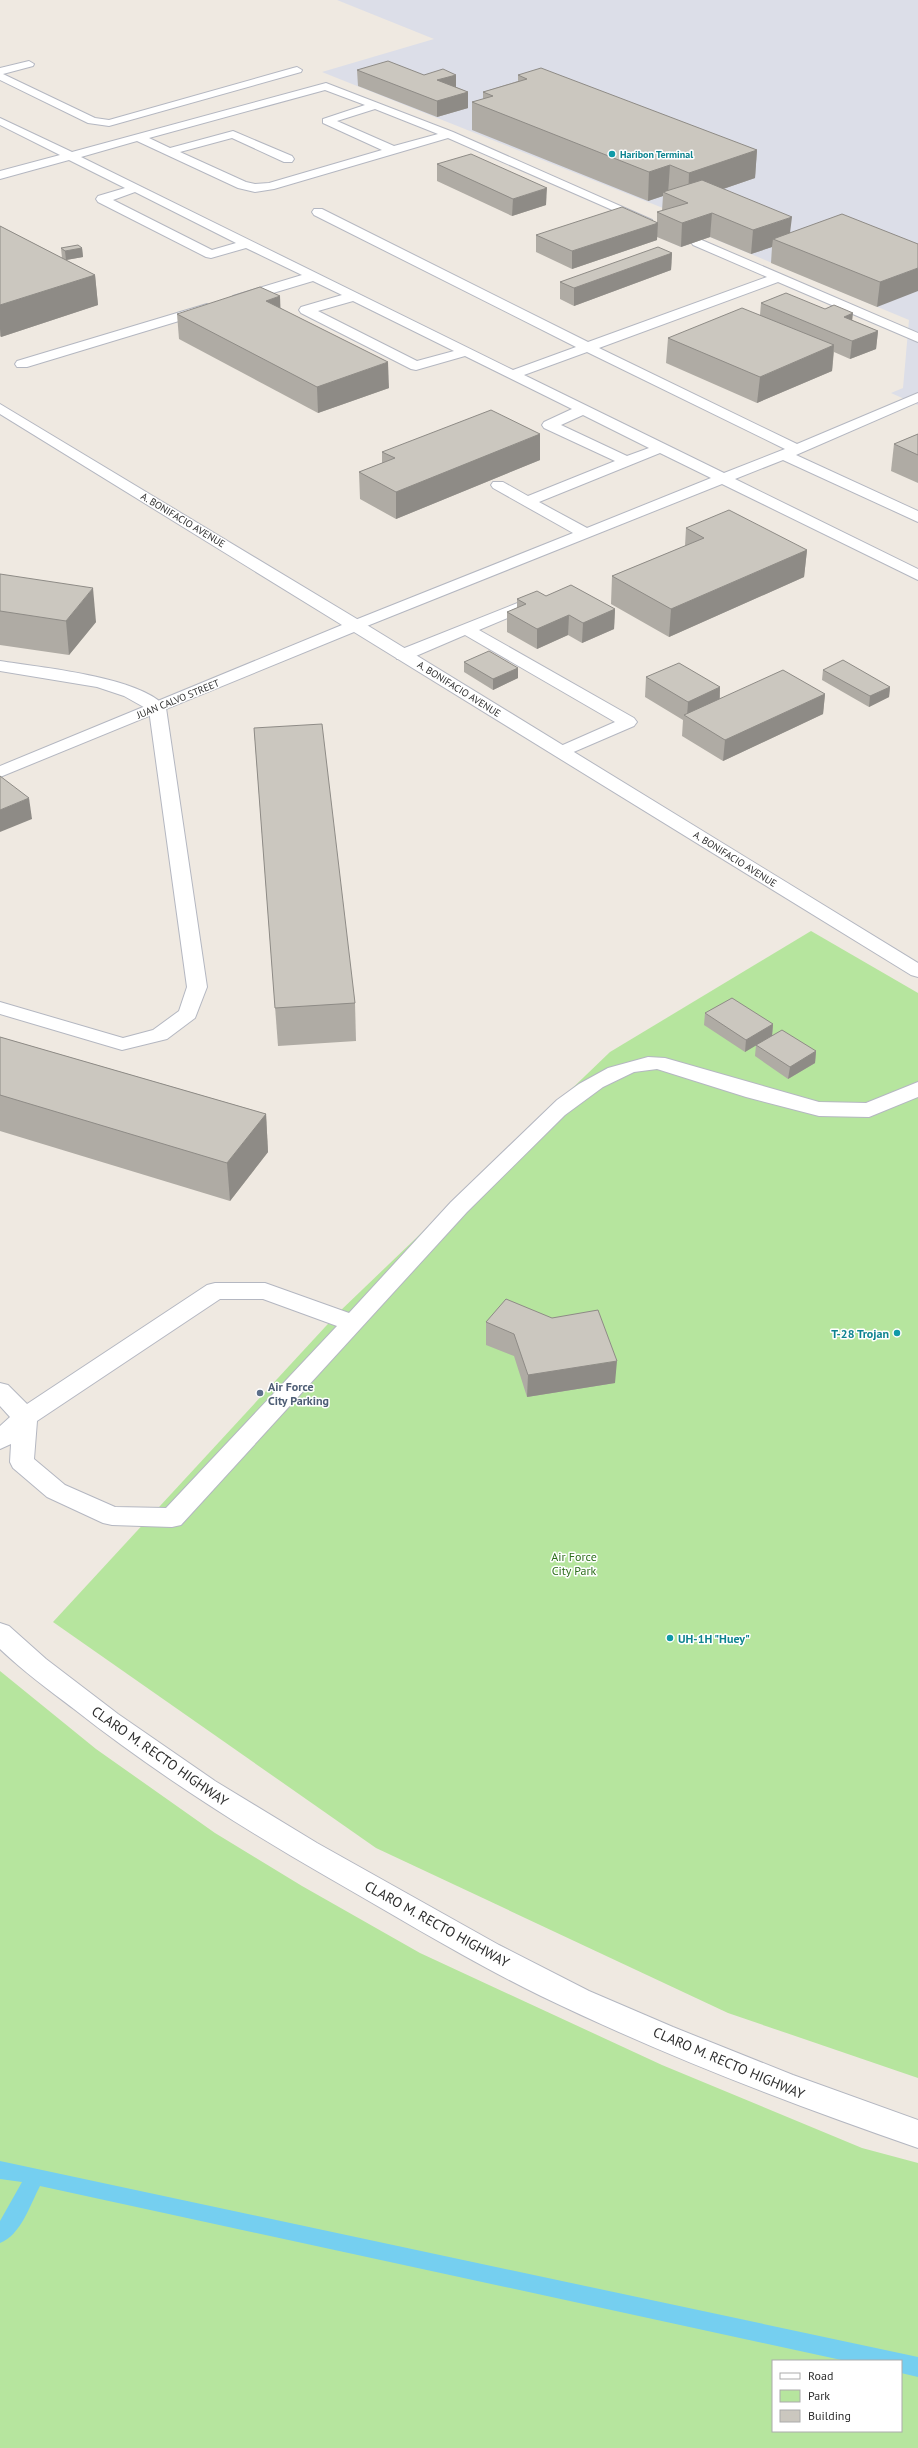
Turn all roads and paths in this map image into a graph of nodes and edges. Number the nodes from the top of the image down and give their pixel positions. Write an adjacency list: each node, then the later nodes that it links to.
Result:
1 (29, 64): 3 (street)
2 (297, 70): 4 (street)
3 (0, 71)
4 (0, 76)
5 (376, 105): 7 (street); 8 (street); 9 (street)
6 (0, 121): 11 (street)
7 (449, 134): 9 (street); 16 (street)
8 (137, 137): 10 (street); 11 (street)
9 (392, 150): 10 (street)
10 (169, 152): 12 (street)
11 (71, 156): 13 (street); 14 (street)
12 (288, 159)
13 (0, 175)
14 (136, 188): 18 (street); 18 (street)
15 (318, 212): 23 (street)
16 (659, 225)
17 (697, 242): 20 (street)
18 (248, 243): 19 (street)
19 (314, 276): 21 (street); 25 (street)
20 (777, 278): 22 (street); 23 (street)
21 (355, 296): 24 (street); 24 (street)
22 (918, 338)
23 (589, 348): 26 (street); 31 (street)
24 (467, 351): 26 (street)
25 (22, 364)
26 (514, 374): 29 (street)
27 (918, 398): 31 (street, JUAN CALVO STREET)
28 (0, 408): 40 (street, A. BONIFACIO AVENUE)
29 (585, 409): 30 (street); 32 (street)
30 (663, 447): 32 (street); 33 (street)
31 (790, 451): 33 (street, JUAN CALVO STREET); 36 (street)
32 (626, 461): 35 (street)
33 (724, 477): 37 (street, JUAN CALVO STREET); 38 (street)
34 (498, 485): 35 (street)
35 (528, 501): 37 (street)
36 (918, 516)
37 (585, 533): 40 (street, JUAN CALVO STREET)
38 (918, 575)
39 (543, 597): 41 (street)
40 (356, 625): 42 (street, A. BONIFACIO AVENUE); 44 (street, JUAN CALVO STREET)
41 (466, 629): 42 (street); 45 (street)
42 (403, 655): 45 (street, A. BONIFACIO AVENUE)
43 (0, 666): 44 (street)
44 (156, 708): 46 (street, JUAN CALVO STREET); 48 (street)
45 (562, 752): 47 (street, A. BONIFACIO AVENUE)
46 (0, 772)
47 (918, 971)
48 (0, 1008)
49 (918, 1089): 50 (street)
50 (353, 1323): 52 (street); 52 (street)
51 (0, 1391): 52 (street)
52 (25, 1417): 53 (street)
53 (0, 1440)
54 (0, 1633): 55 (street, CLARO M. RECTO HIGHWAY)
55 (918, 2134)

